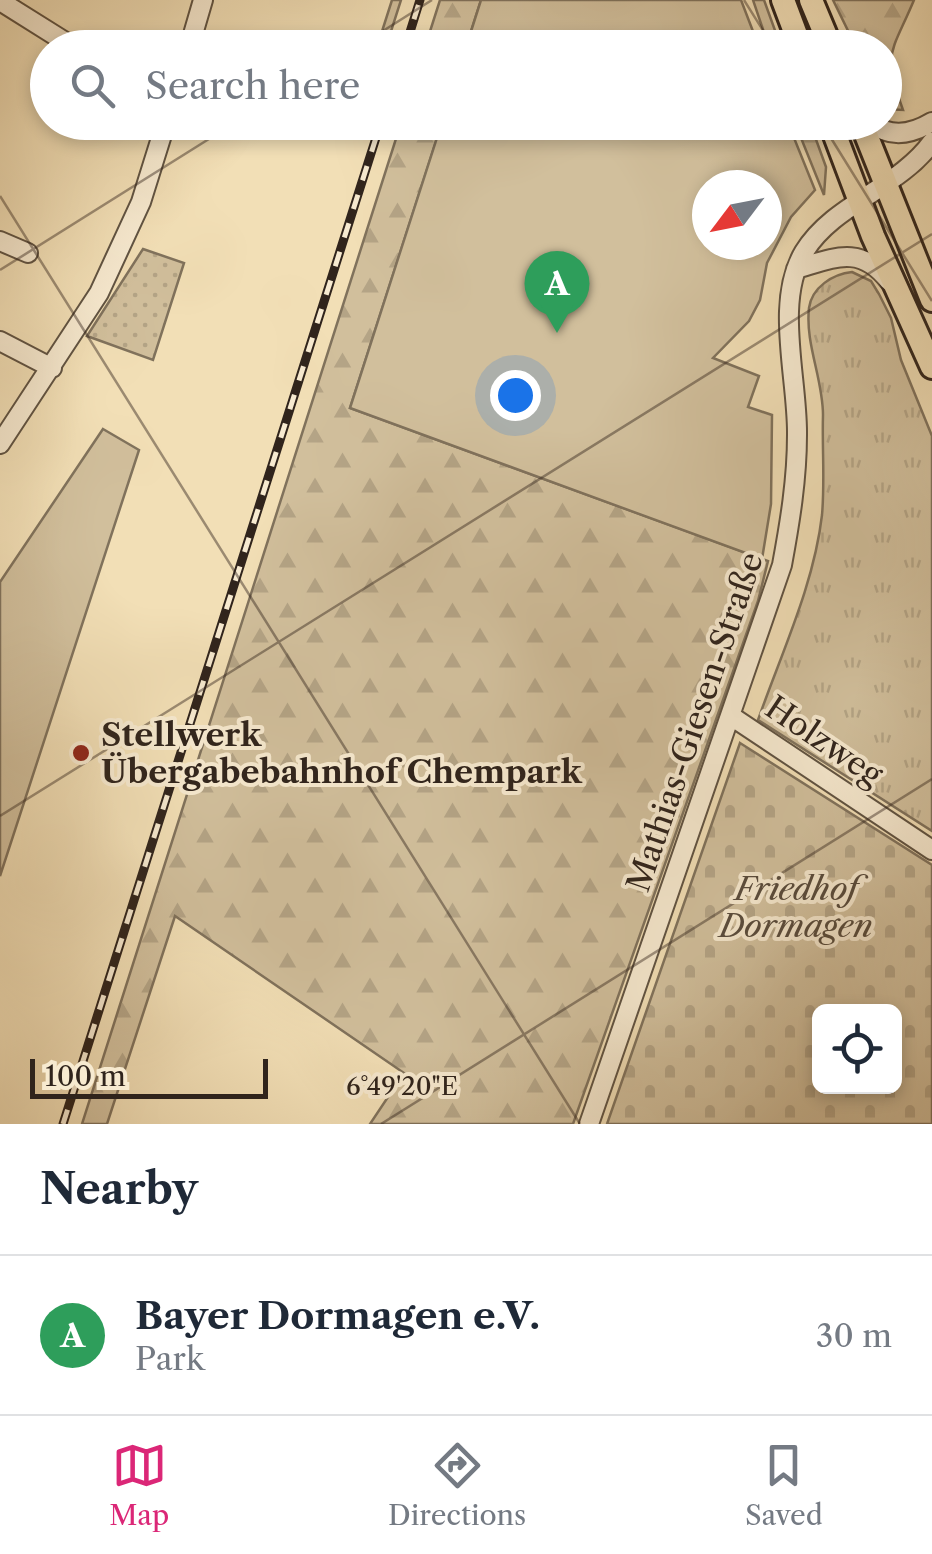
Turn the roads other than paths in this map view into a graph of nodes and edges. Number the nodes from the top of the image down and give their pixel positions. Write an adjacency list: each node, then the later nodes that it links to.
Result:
1 (203, 0): 6 (street)
2 (783, 0): 7 (main road)
3 (811, 0): 8 (main road)
4 (0, 1): 5 (street)
5 (46, 30)
6 (194, 30)
7 (794, 30)
8 (823, 30)
9 (932, 122): 10 (street)
10 (902, 133)
11 (160, 140): 24 (street)
12 (837, 140): 16 (main road)
13 (868, 140): 15 (main road)
14 (932, 142): 15 (street, Mathias-Giesen-Straße)
15 (885, 184): 16 (street, Mathias-Giesen-Straße); 21 (main road)
16 (860, 202): 19 (street, Mathias-Giesen-Straße); 20 (main road)
17 (0, 240): 18 (street)
18 (28, 254)
19 (796, 269): 20 (street); 26 (street, Mathias-Giesen-Straße)
20 (898, 294): 23 (main road)
21 (932, 300)
22 (0, 342): 24 (street)
23 (932, 367)
24 (52, 368): 25 (street)
25 (0, 444)
26 (731, 716): 27 (street, Holzweg); 28 (street, Mathias-Giesen-Straße)
27 (932, 850)
28 (589, 1124)

